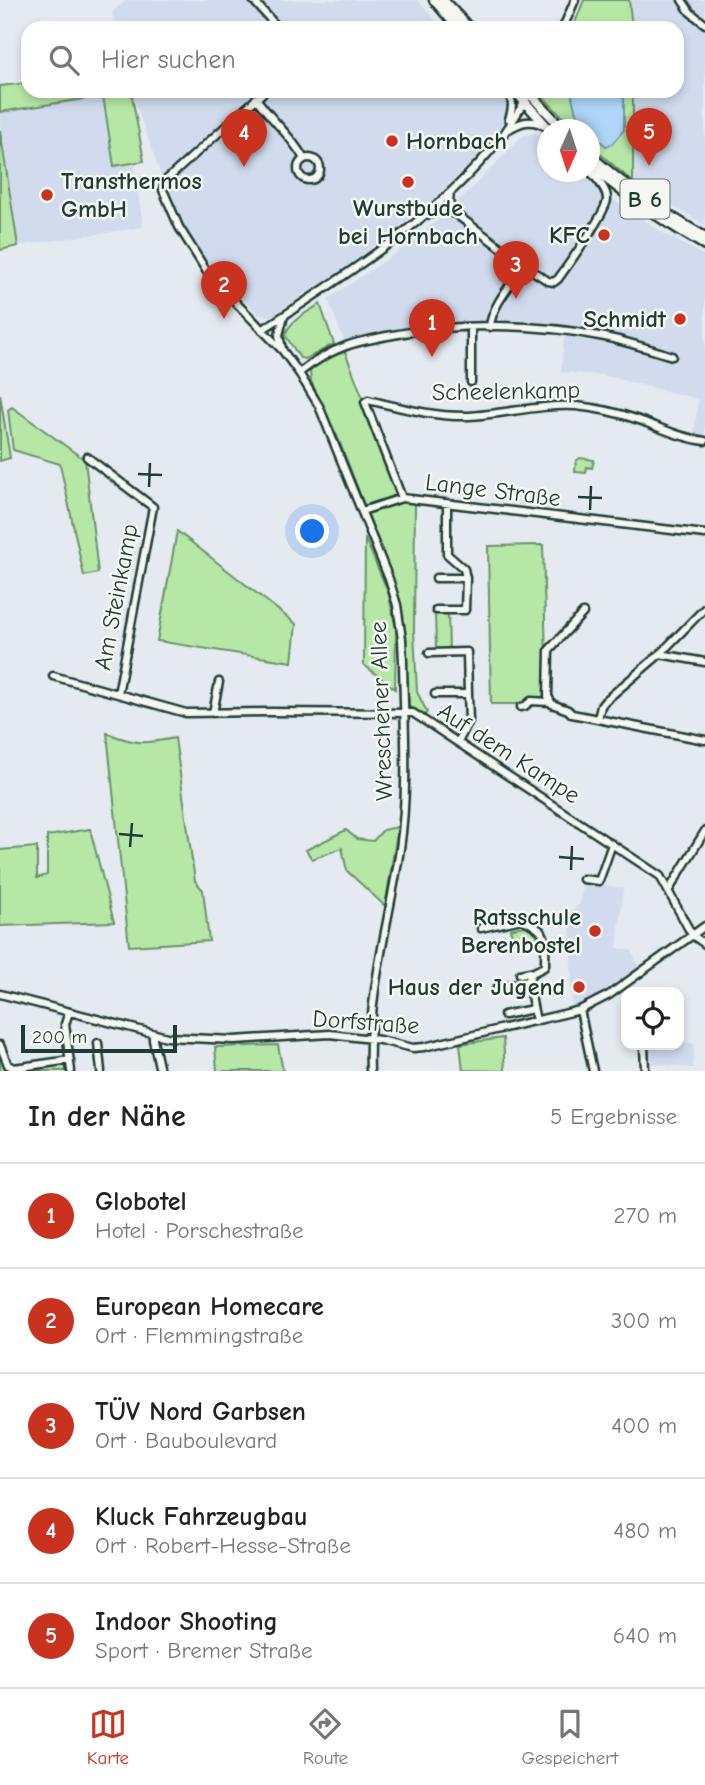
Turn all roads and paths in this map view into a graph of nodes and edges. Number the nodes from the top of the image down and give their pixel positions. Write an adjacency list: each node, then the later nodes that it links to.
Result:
1 (253, 0): 6 (street)
2 (434, 0): 7 (main road)
3 (443, 0): 8 (main road)
4 (575, 0): 9 (street)
5 (682, 0): 10 (street)
6 (272, 21)
7 (452, 21)
8 (462, 21)
9 (566, 21)
10 (705, 24)
11 (256, 98): 20 (street); 33 (street, Wreschener Allee)
12 (511, 98): 19 (street)
13 (526, 98): 19 (street)
14 (530, 98): 16 (main road)
15 (532, 98): 17 (main road)
16 (543, 119)
17 (553, 119)
18 (537, 122): 19 (street)
19 (505, 131): 24 (street)
20 (304, 159)
21 (600, 163): 27 (main road, B 6)
22 (600, 176): 28 (main road, B 6)
23 (600, 182): 29 (street)
24 (450, 191): 25 (street); 26 (street)
25 (457, 215): 26 (street); 29 (street)
26 (421, 219): 30 (street)
27 (705, 237)
28 (705, 245)
29 (525, 265): 31 (street)
30 (284, 316): 33 (street); 34 (street)
31 (490, 327): 32 (street); 35 (street)
32 (471, 328): 36 (street); 37 (street)
33 (262, 330): 34 (street, Wreschener Allee)
34 (283, 351): 36 (street, Wreschener Allee)
35 (672, 356)
36 (299, 373): 42 (street, Wreschener Allee)
37 (471, 382)
38 (705, 442): 40 (street, Scheelenkamp)
39 (87, 457): 54 (street, Am Steinkamp)
40 (402, 498): 41 (street, Lange Straße); 42 (street, Lange Straße)
41 (447, 503): 43 (street, Lange Straße); 45 (street)
42 (362, 511): 59 (street, Wreschener Allee)
43 (705, 534)
44 (436, 578): 45 (street)
45 (466, 578): 47 (street)
46 (705, 608): 50 (street)
47 (436, 610)
48 (583, 613): 57 (street)
49 (429, 653): 56 (street)
50 (660, 654): 51 (street); 61 (street)
51 (705, 662)
52 (53, 676): 54 (street, Auf dem Kampe)
53 (219, 682): 60 (street)
54 (118, 694): 60 (street, Auf dem Kampe)
55 (435, 694): 56 (street)
56 (468, 694): 63 (street)
57 (550, 702): 58 (street); 61 (street)
58 (521, 707)
59 (404, 712): 60 (street, Auf dem Kampe); 63 (street, Auf dem Kampe); 83 (street, Wreschener Allee)
60 (213, 713)
61 (598, 719): 62 (street)
62 (705, 740)
63 (458, 742): 65 (street, Auf dem Kampe)
64 (705, 831): 67 (street)
65 (612, 844): 66 (street); 67 (street, Auf dem Kampe)
66 (583, 878)
67 (669, 890): 70 (street, Auf dem Kampe)
68 (705, 926): 70 (street, Dorfstraße)
69 (481, 928): 72 (street)
70 (692, 935): 71 (street); 78 (street, Dorfstraße)
71 (705, 944)
72 (532, 973): 73 (street); 74 (street)
73 (520, 974)
74 (528, 981): 75 (street); 77 (street)
75 (497, 988)
76 (0, 994): 79 (street, Dorfstraße)
77 (533, 1009): 80 (street); 81 (street)
78 (580, 1010): 81 (street, Dorfstraße); 92 (street)
79 (69, 1012): 82 (street, Dorfstraße); 87 (street)
80 (504, 1015)
81 (536, 1021): 83 (street, Dorfstraße)
82 (153, 1034): 83 (street, Dorfstraße); 90 (street)
83 (369, 1039): 91 (street, Wreschener Allee)
84 (98, 1043): 89 (street)
85 (0, 1045): 87 (street)
86 (644, 1050): 93 (street)
87 (70, 1060): 88 (street)
88 (71, 1071)
89 (100, 1071)
90 (160, 1071)
91 (370, 1071)
92 (593, 1071)
93 (645, 1071)

